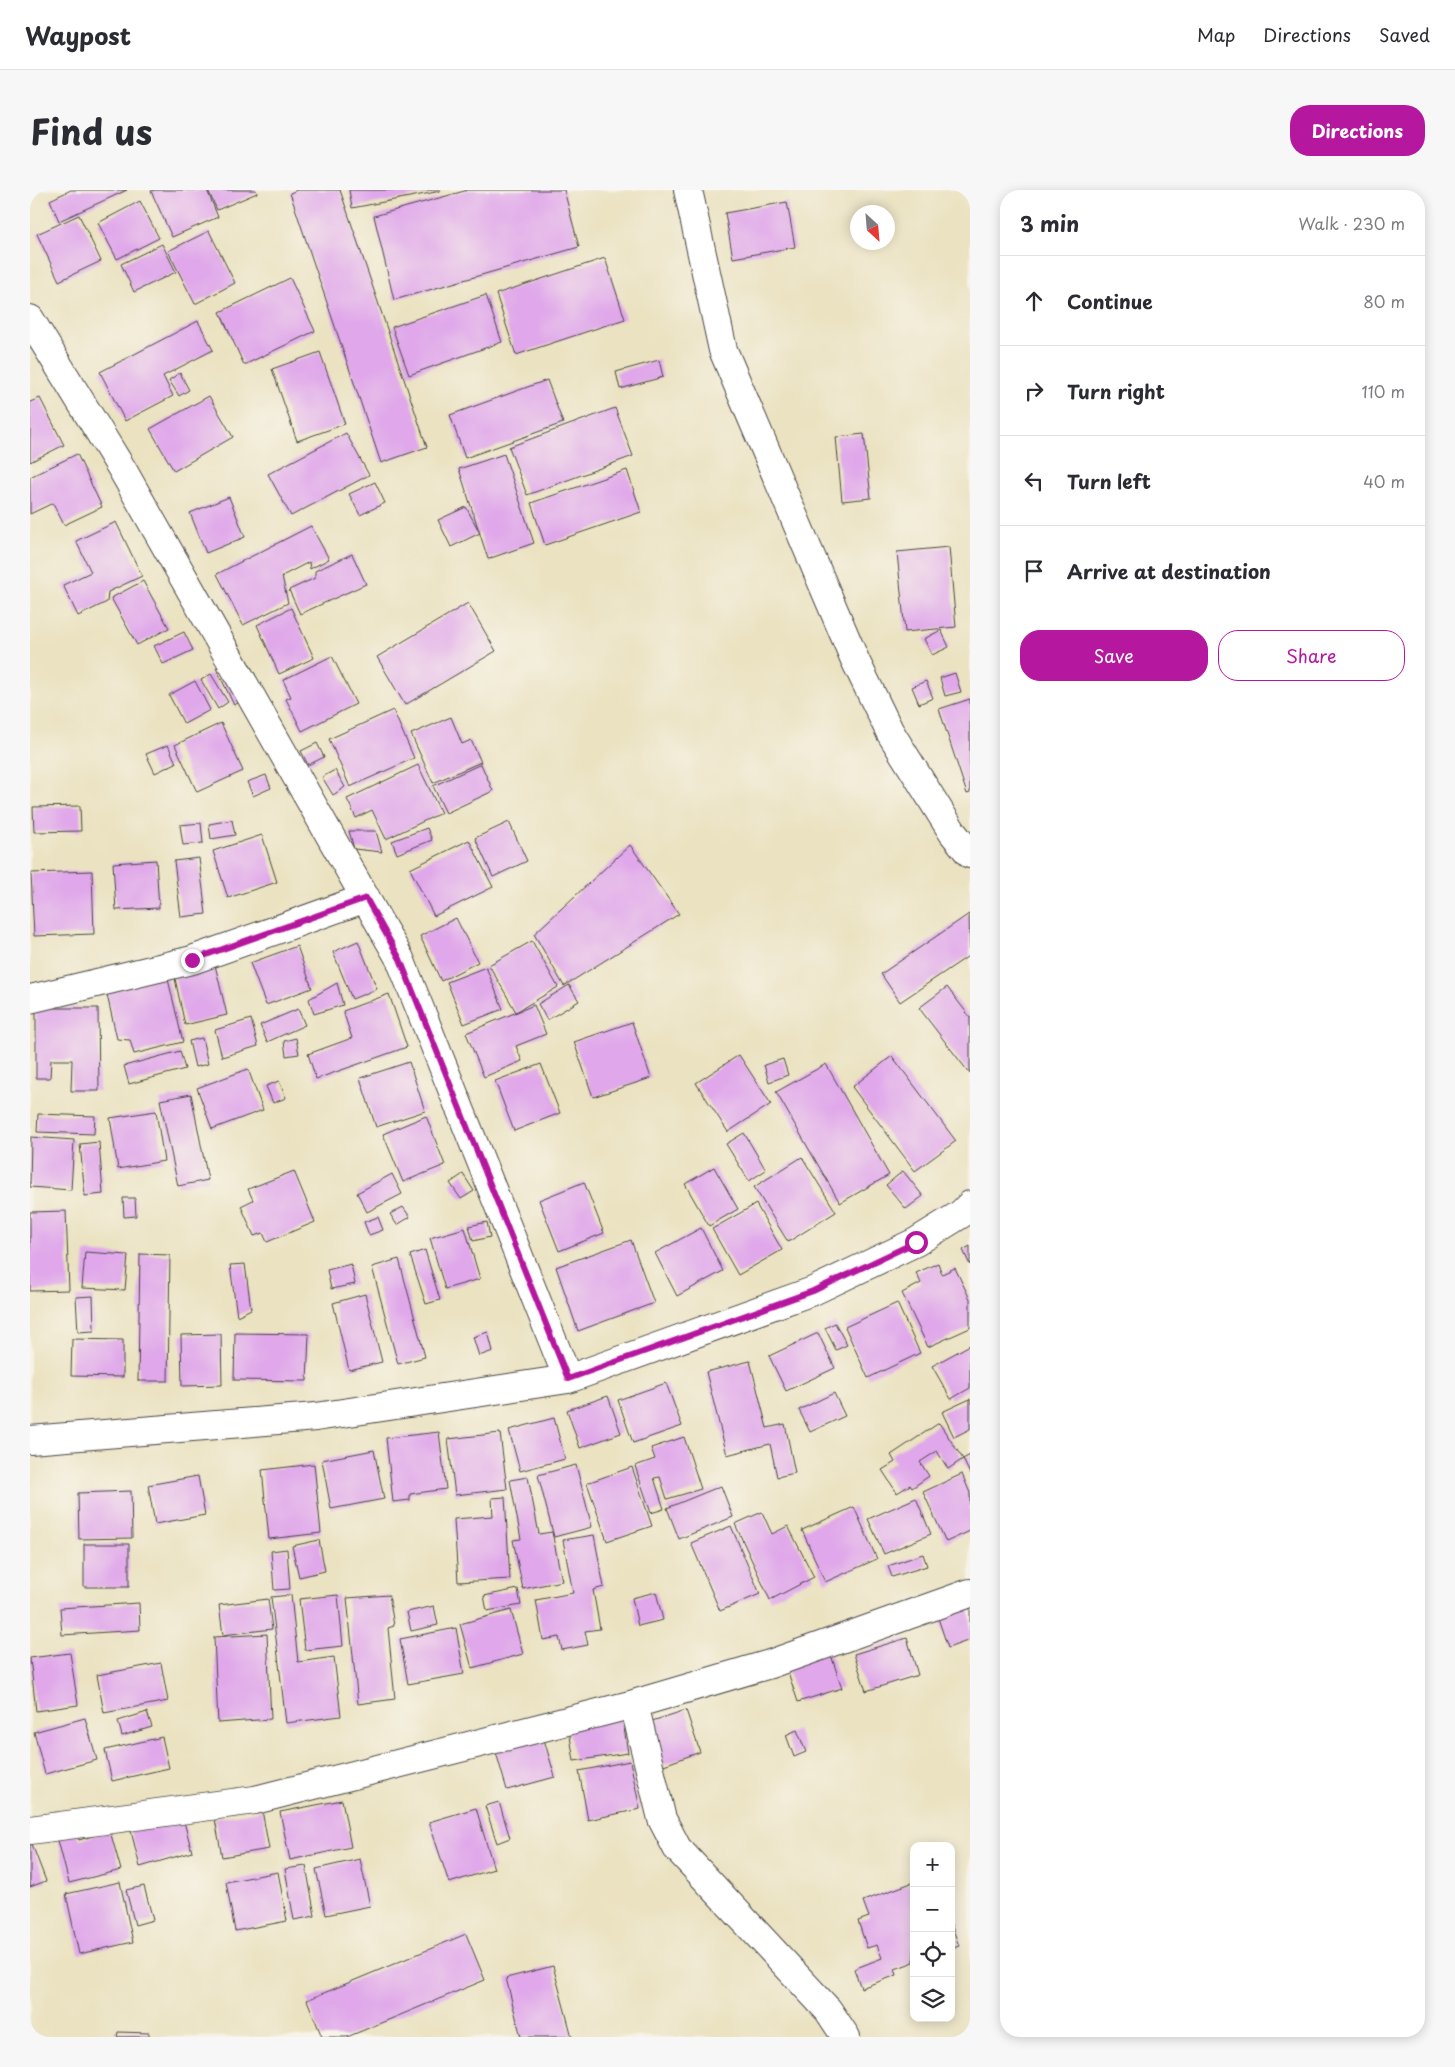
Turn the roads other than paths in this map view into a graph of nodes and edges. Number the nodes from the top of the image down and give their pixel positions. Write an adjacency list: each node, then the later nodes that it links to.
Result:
1 (688, 190): 3 (street)
2 (30, 319): 4 (street)
3 (970, 854)
4 (366, 898): 5 (street); 7 (street)
5 (30, 999)
6 (970, 1205): 7 (street)
7 (568, 1379): 8 (street)
8 (30, 1440)
9 (970, 1593): 10 (street)
10 (634, 1704): 11 (street); 12 (street)
11 (30, 1830)
12 (846, 2037)

